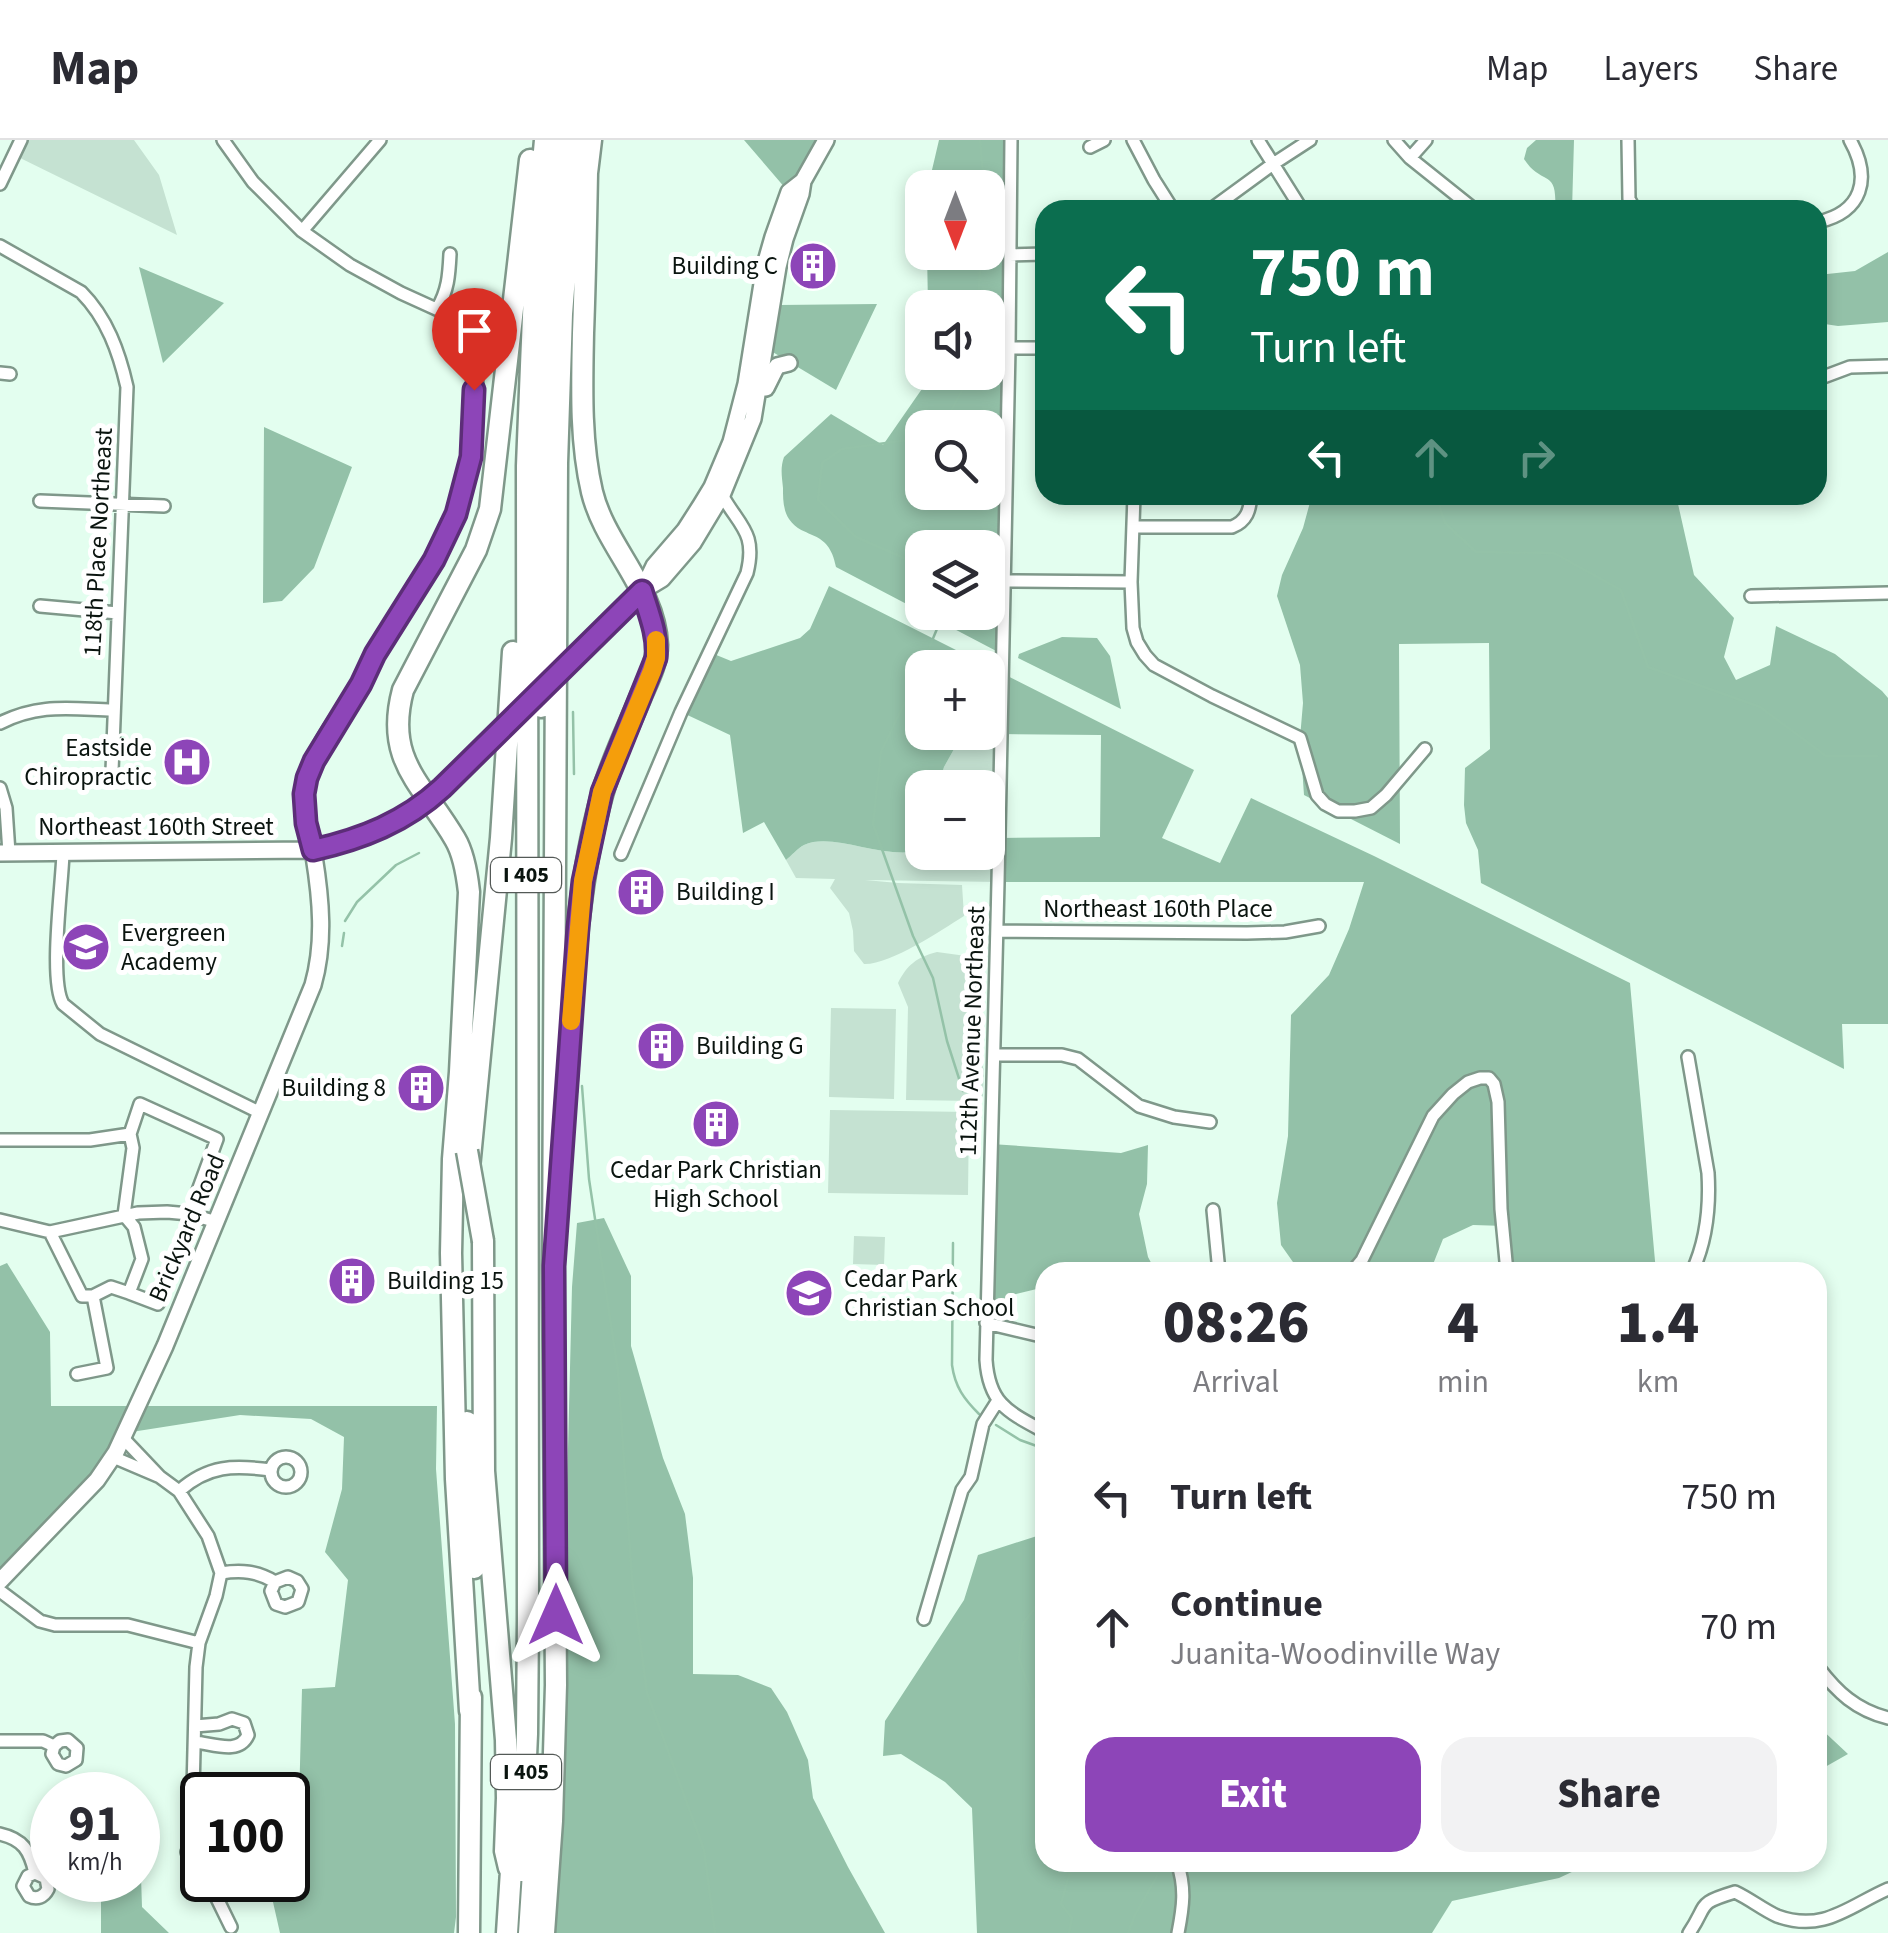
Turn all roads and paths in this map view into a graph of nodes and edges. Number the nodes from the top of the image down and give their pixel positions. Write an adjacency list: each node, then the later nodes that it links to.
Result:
1 (21, 140): 22 (street)
2 (223, 140): 29 (street)
3 (380, 140): 29 (street)
4 (560, 140): 128 (highway, I 405)
5 (576, 140): 90 (highway, I 405)
6 (591, 140): 54 (highway)
7 (826, 140): 21 (main road)
8 (1011, 140): 33 (street, 112th Avenue Northeast)
9 (1104, 140): 18 (street)
10 (1133, 140): 23 (street)
11 (1258, 140): 20 (street)
12 (1310, 140): 20 (street)
13 (1394, 140): 19 (street)
14 (1426, 140): 19 (street)
15 (1628, 140): 27 (street)
16 (1850, 140): 28 (street)
17 (536, 144): 60 (highway, I 405); 66 (highway); 127 (highway, I 405)
18 (1090, 147)
19 (1410, 158): 26 (street)
20 (1273, 164): 24 (street); 25 (street)
21 (803, 181): 34 (main road); 36 (main road)
22 (0, 184)
23 (1167, 200)
24 (1224, 200)
25 (1296, 200)
26 (1462, 200)
27 (1629, 200)
28 (1827, 220)
29 (302, 231): 35 (street)
30 (0, 246): 46 (street, 118th Place Northeast)
31 (450, 254): 35 (street)
32 (1035, 254): 33 (street)
33 (1010, 255): 38 (street, 112th Avenue Northeast)
34 (776, 280): 36 (main road); 43 (main road)
35 (437, 309): 37 (street)
36 (756, 331): 43 (main road); 54 (main road)
37 (472, 341): 67 (main road, Brickyard Road)
38 (1009, 348): 39 (street); 51 (street, 112th Avenue Northeast)
39 (1035, 348)
40 (790, 364): 43 (main road)
41 (1888, 366): 42 (street)
42 (1827, 376)
43 (753, 419): 44 (main road)
44 (722, 495): 54 (main road); 70 (street)
45 (40, 501): 46 (street)
46 (122, 504): 49 (street); 58 (street, 118th Place Northeast)
47 (1134, 505): 50 (street)
48 (1250, 505): 50 (street)
49 (164, 506)
50 (1134, 527): 53 (street)
51 (1005, 534)
52 (1005, 581): 53 (street)
53 (1131, 582): 63 (street)
54 (642, 591): 66 (main road, Northeast 160th Street, bridge); 90 (highway)
55 (1888, 592): 56 (street)
56 (1751, 596)
57 (40, 606): 58 (street)
58 (118, 613): 61 (street, 118th Place Northeast)
59 (1003, 630): 72 (street, 112th Avenue Northeast)
60 (513, 652): 111 (highway); 121 (highway, I 405)
61 (113, 710): 62 (street); 64 (street, 118th Place Northeast)
62 (0, 723)
63 (1425, 750)
64 (112, 771)
65 (0, 788): 68 (street)
66 (428, 801): 67 (main road, Northeast 160th Street); 75 (highway)
67 (313, 850): 69 (main road, Northeast 160th Street); 76 (main road, Brickyard Road)
68 (5, 853): 69 (main road, Northeast 160th Street)
69 (63, 853): 76 (street)
70 (620, 854)
71 (1318, 926): 72 (street, Northeast 160th Place)
72 (997, 930): 73 (street, 112th Avenue Northeast)
73 (994, 1055): 77 (street); 94 (street, 112th Avenue Northeast)
74 (1688, 1057): 89 (street)
75 (460, 1072): 111 (highway); 121 (highway, bridge)
76 (262, 1113): 84 (main road, Brickyard Road)
77 (1210, 1122)
78 (130, 1134): 79 (street); 80 (street); 82 (street)
79 (0, 1140)
80 (196, 1196)
81 (1214, 1210): 86 (street)
82 (124, 1215): 84 (street); 85 (street); 91 (street)
83 (0, 1220): 85 (street)
84 (216, 1222): 99 (main road, Brickyard Road)
85 (50, 1232): 92 (street)
86 (1218, 1262)
87 (1360, 1262): 88 (street)
88 (1506, 1262)
89 (1695, 1262)
90 (554, 1266): 129 (highway, I 405)
91 (129, 1292): 92 (street); 93 (street)
92 (93, 1296): 96 (street)
93 (158, 1304)
94 (986, 1323): 95 (street); 97 (street, 112th Avenue Northeast)
95 (1035, 1335)
96 (77, 1374)
97 (997, 1402): 98 (street); 108 (street)
98 (1035, 1426)
99 (123, 1438): 100 (main road, Brickyard Road); 102 (street)
100 (113, 1458): 102 (street); 105 (main road, Brickyard Road)
101 (271, 1470): 103 (street)
102 (160, 1477): 103 (street)
103 (179, 1492): 104 (street)
104 (221, 1573): 106 (street); 109 (street)
105 (0, 1581)
106 (275, 1582)
107 (0, 1591): 109 (street)
108 (924, 1619)
109 (199, 1642): 113 (street)
110 (1827, 1678): 112 (street)
111 (470, 1711): 125 (highway)
112 (1888, 1718)
113 (195, 1726): 115 (street); 115 (street)
114 (0, 1741): 116 (street)
115 (195, 1742): 117 (street)
116 (54, 1746)
117 (194, 1772)
118 (0, 1834): 119 (street)
119 (30, 1855)
120 (1180, 1872): 130 (street)
121 (512, 1874): 126 (highway, I 405)
122 (1888, 1889): 131 (street)
123 (219, 1902): 124 (street)
124 (231, 1927)
125 (469, 1933)
126 (507, 1933)
127 (516, 1933)
128 (530, 1933)
129 (544, 1933)
130 (1178, 1933)
131 (1689, 1933)

